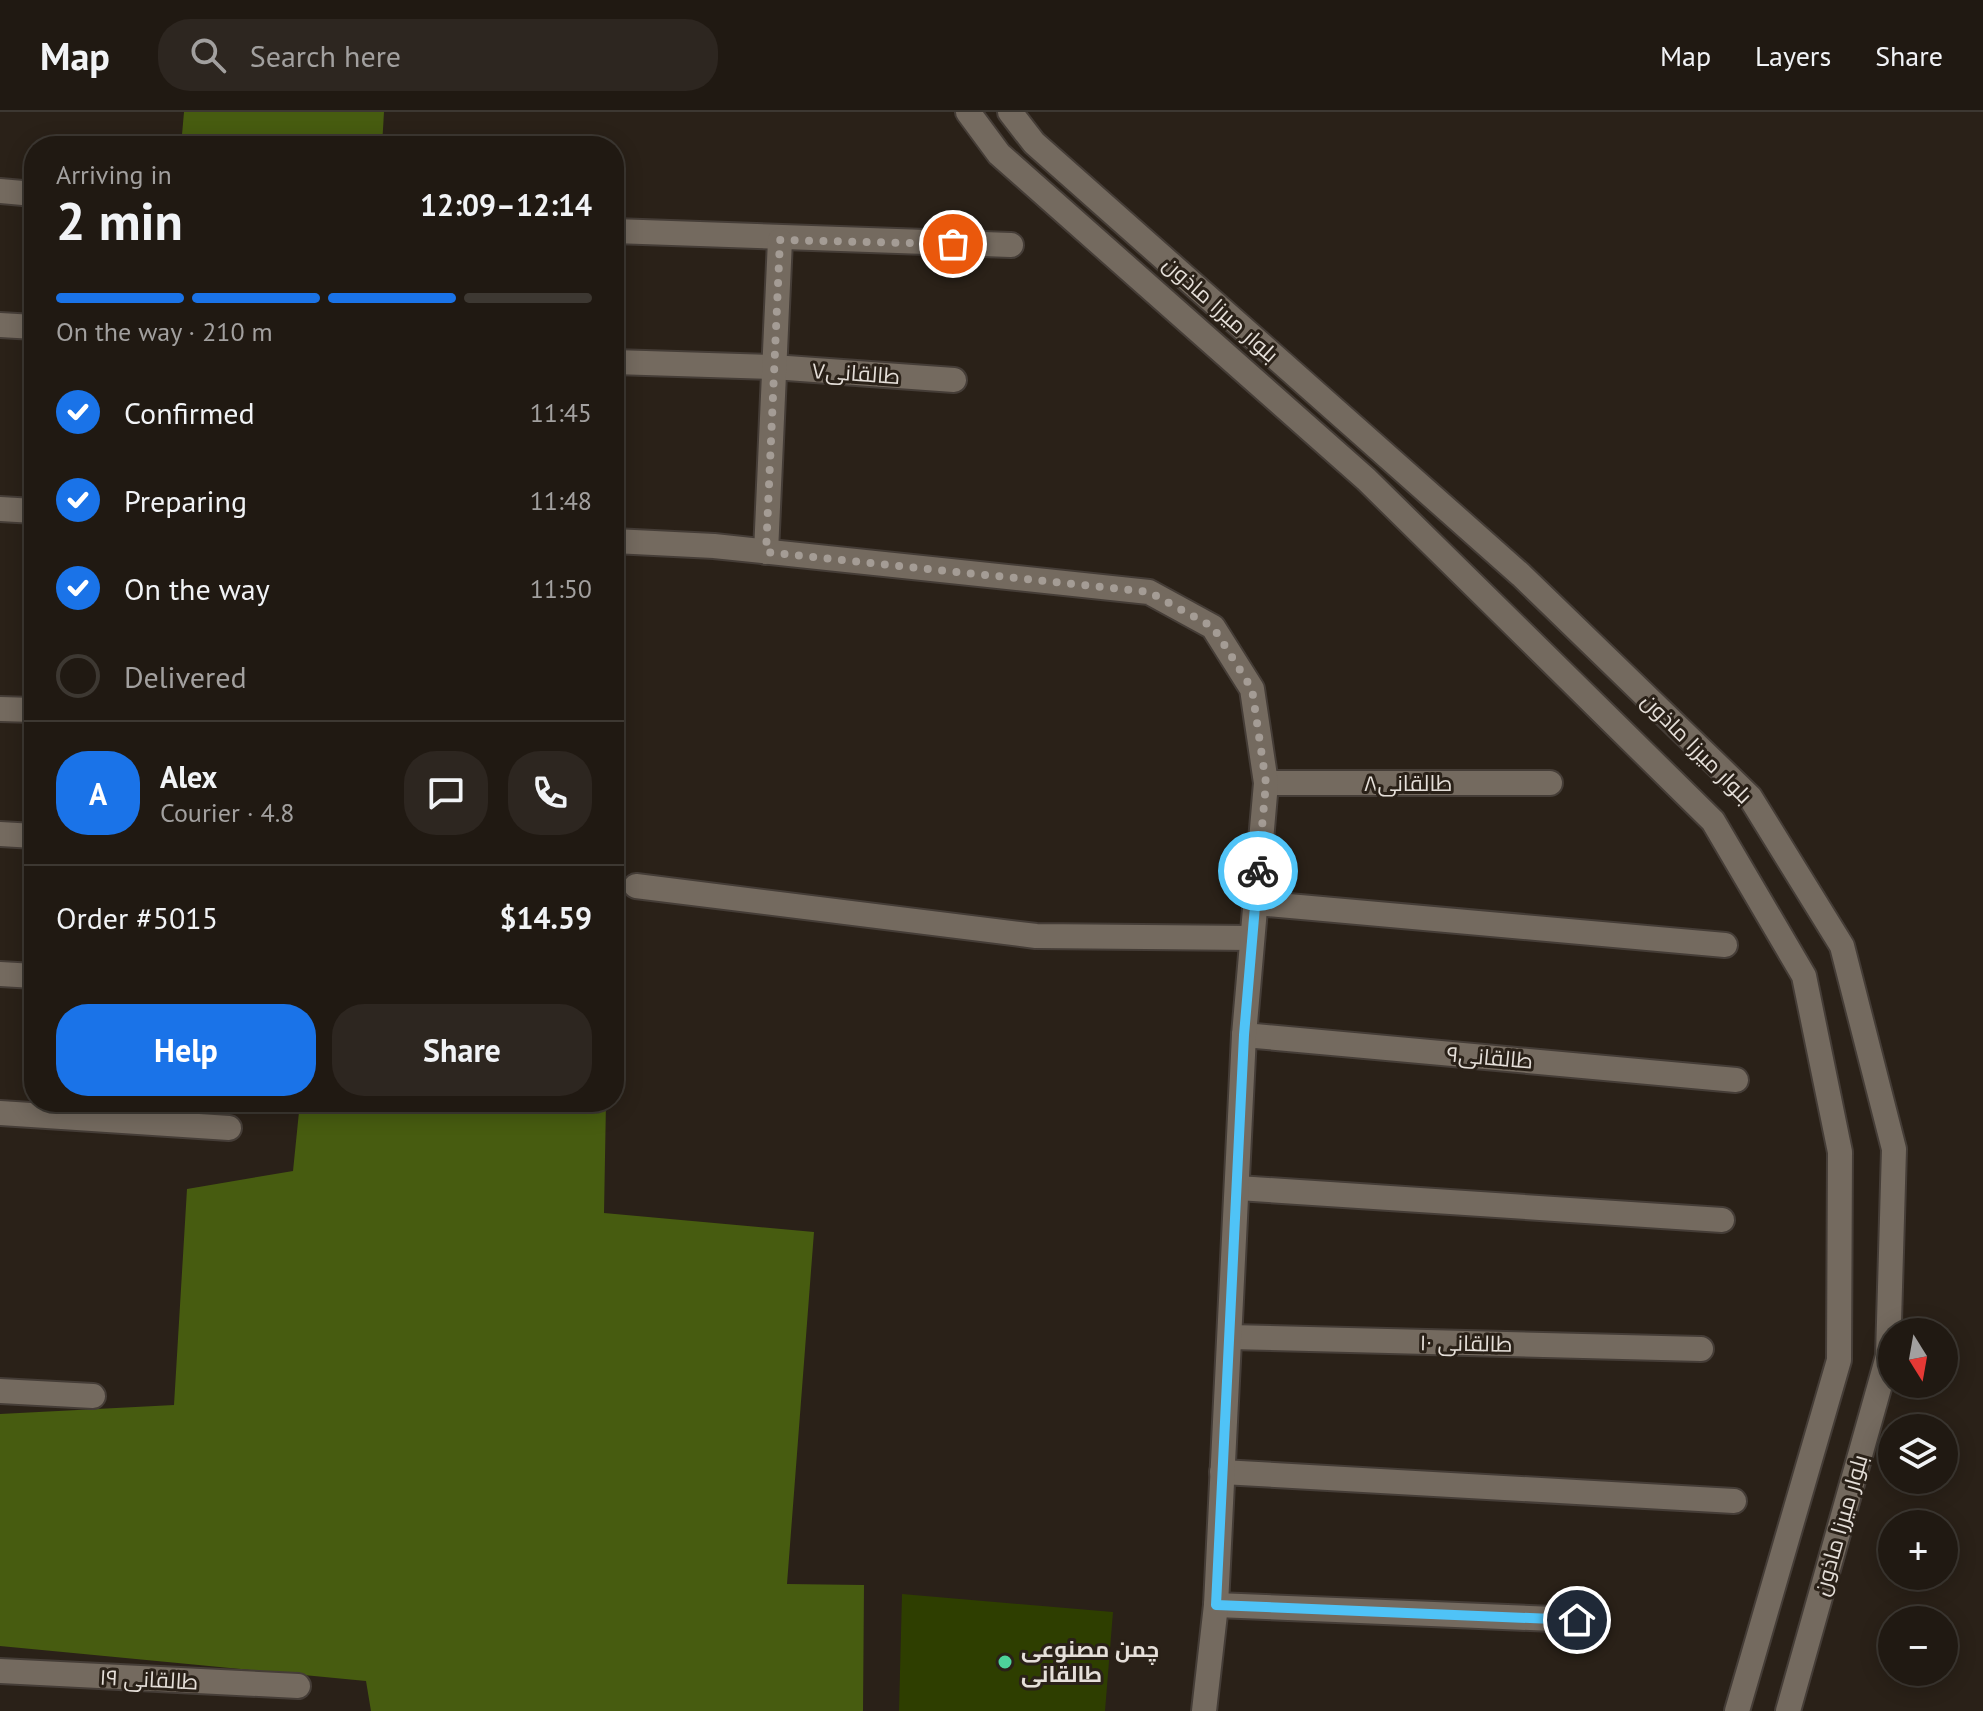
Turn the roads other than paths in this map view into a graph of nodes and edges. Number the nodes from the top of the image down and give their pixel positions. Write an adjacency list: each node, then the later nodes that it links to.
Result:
1 (968, 112): 46 (street, بلوار میرزا ماذون)
2 (1010, 112): 47 (street, بلوار میرزا ماذون)
3 (0, 191): 4 (street)
4 (24, 193)
5 (624, 232): 6 (street)
6 (780, 240): 7 (street); 11 (street)
7 (1011, 245)
8 (0, 325): 9 (street)
9 (24, 326)
10 (624, 362): 11 (street, طالقانی۷)
11 (773, 367): 12 (street, طالقانی۷); 16 (street)
12 (954, 380)
13 (0, 509): 14 (street)
14 (24, 510)
15 (624, 542): 16 (street)
16 (766, 552): 19 (street)
17 (0, 709): 18 (street)
18 (24, 710)
19 (1266, 783): 20 (street, طالقانی۸); 24 (street)
20 (1550, 783)
21 (0, 834): 22 (street)
22 (24, 835)
23 (636, 886): 25 (street)
24 (1256, 903): 25 (street); 26 (street)
25 (1252, 938): 29 (street)
26 (1725, 945)
27 (0, 974): 28 (street)
28 (24, 975)
29 (1244, 1035): 30 (street, طالقانی۹); 33 (street)
30 (1736, 1080)
31 (0, 1113): 32 (street)
32 (229, 1128)
33 (1238, 1188): 34 (street); 35 (street)
34 (1722, 1220)
35 (1230, 1337): 36 (street, طالقانی ۱۰); 39 (street)
36 (1701, 1349)
37 (0, 1391): 38 (street)
38 (93, 1396)
39 (1222, 1472): 40 (street); 41 (street)
40 (1734, 1501)
41 (1216, 1605): 42 (street); 45 (street)
42 (1577, 1620)
43 (0, 1671): 44 (street, طالقانی ۱۹)
44 (298, 1686)
45 (1204, 1711)
46 (1737, 1711)
47 (1788, 1711)

